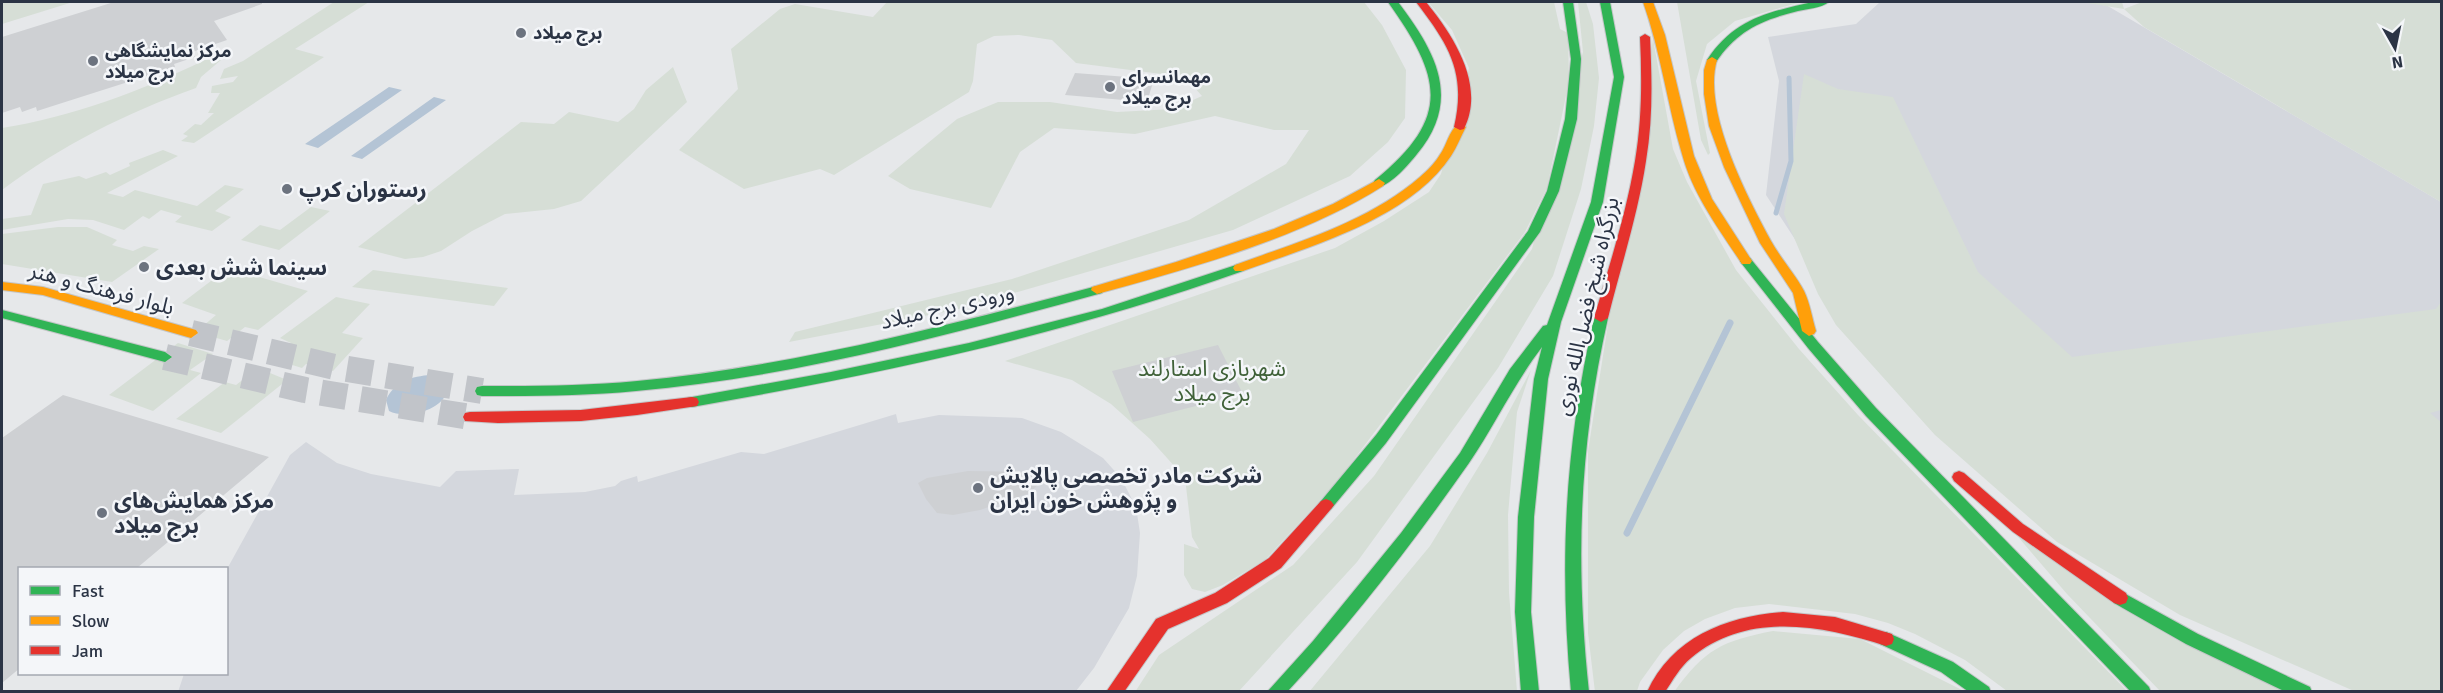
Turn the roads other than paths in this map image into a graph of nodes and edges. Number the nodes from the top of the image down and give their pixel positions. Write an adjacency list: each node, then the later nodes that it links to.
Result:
1 (1393, 2): 8 (main road, ورودی برج میلاد)
2 (1421, 2): 7 (main road)
3 (1568, 2): 26 (main road)
4 (1605, 2): 11 (main road, بزرگراه شیخ فضل‌الله نوری)
5 (1647, 2): 14 (main road); 29 (main road, بزرگراه شیخ فضل‌الله نوری)
6 (1824, 2): 14 (main road)
7 (1445, 32): 8 (main road); 20 (main road)
8 (1419, 35): 17 (main road, ورودی برج میلاد)
9 (2, 286): 12 (main road, بلوار فرهنگ و هنر)
10 (2, 314): 15 (main road)
11 (1554, 322): 27 (main road); 28 (main road, بزرگراه شیخ فضل‌الله نوری)
12 (164, 327): 13 (main road, بلوار فرهنگ و هنر); 15 (main road)
13 (191, 333)
14 (1813, 345): 21 (main road)
15 (134, 350): 16 (main road)
16 (165, 357)
17 (661, 383): 19 (main road, ورودی برج میلاد); 20 (main road)
18 (482, 391): 19 (main road, ورودی برج میلاد)
19 (579, 392): 23 (main road)
20 (648, 410): 23 (main road)
21 (1871, 412): 24 (main road); 32 (main road)
22 (470, 417): 23 (main road)
23 (567, 418)
24 (1934, 456)
25 (1951, 469): 33 (main road)
26 (1114, 692)
27 (1275, 692)
28 (1530, 692)
29 (1580, 692)
30 (1656, 692): 31 (main road)
31 (1983, 692)
32 (2143, 692)
33 (2304, 692)

